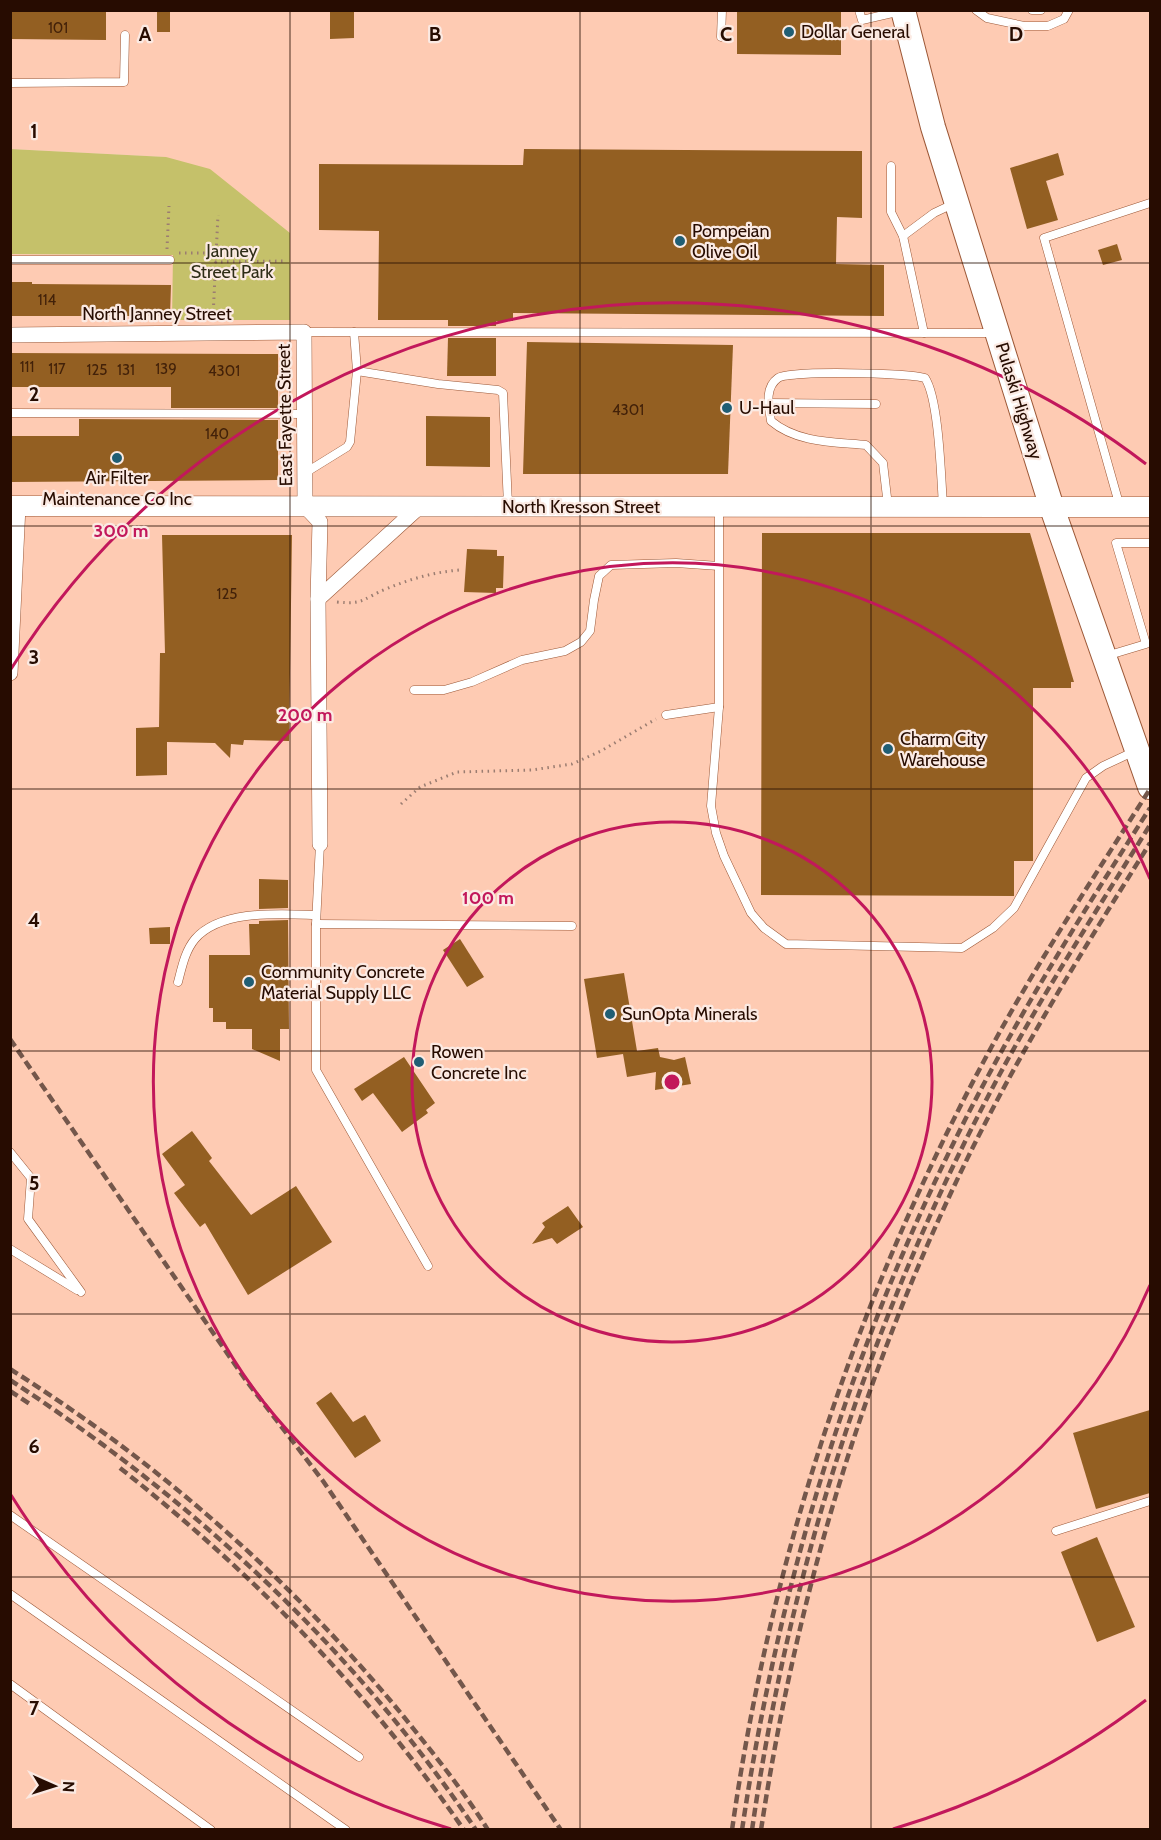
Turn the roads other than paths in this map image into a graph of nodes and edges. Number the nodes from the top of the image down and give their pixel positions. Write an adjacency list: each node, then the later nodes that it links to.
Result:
1 (722, 10): 9 (lane)
2 (860, 10): 3 (lane)
3 (903, 10): 12 (main road, Pulaski Highway)
4 (976, 10): 7 (lane)
5 (1032, 10): 6 (lane)
6 (1041, 10)
7 (1069, 10)
8 (125, 35): 10 (lane)
9 (721, 37)
10 (10, 83)
11 (891, 165): 14 (lane)
12 (957, 202): 14 (lane); 20 (main road, Pulaski Highway)
13 (1150, 203): 33 (lane)
14 (903, 236): 19 (lane)
15 (169, 256): 16 (lane)
16 (10, 260)
17 (304, 332): 18 (lane); 21 (street, North Janney Street); 26 (street, East Fayette Street)
18 (354, 332): 19 (lane); 22 (lane)
19 (924, 333): 20 (lane)
20 (998, 333): 37 (main road, Pulaski Highway)
21 (10, 335)
22 (357, 371): 27 (lane); 31 (lane)
23 (768, 403): 24 (lane); 35 (lane); 36 (lane)
24 (876, 404)
25 (10, 413): 26 (lane)
26 (305, 414): 27 (street, East Fayette Street)
27 (305, 473): 29 (street, East Fayette Street)
28 (14, 506): 29 (street, North Kresson Street); 41 (street)
29 (305, 506): 30 (street, North Kresson Street); 40 (street, East Fayette Street)
30 (419, 507): 31 (street, North Kresson Street); 40 (street)
31 (508, 507): 32 (street, North Kresson Street)
32 (719, 507): 35 (street, North Kresson Street); 39 (lane)
33 (1120, 507): 34 (street, North Kresson Street); 37 (street, North Kresson Street)
34 (1150, 507)
35 (888, 508): 36 (street, North Kresson Street)
36 (943, 508): 37 (street, North Kresson Street)
37 (1052, 508): 42 (main road, Pulaski Highway)
38 (1150, 543): 42 (lane)
39 (719, 566): 44 (lane); 45 (lane)
40 (318, 599): 49 (street, East Fayette Street)
41 (12, 606): 43 (street)
42 (1104, 656): 47 (main road, Pulaski Highway)
43 (10, 673)
44 (414, 690)
45 (719, 707): 46 (lane); 47 (lane)
46 (666, 715)
47 (1137, 750): 48 (main road, Pulaski Highway)
48 (1150, 787)
49 (320, 844): 50 (lane)
50 (316, 919): 51 (lane); 52 (lane); 55 (lane)
51 (572, 926)
52 (178, 982)
53 (10, 1152): 54 (lane)
54 (10, 1249)
55 (428, 1266)
56 (1150, 1501): 58 (lane)
57 (10, 1515): 61 (lane)
58 (1056, 1532)
59 (10, 1594): 63 (lane)
60 (10, 1684): 62 (lane)
61 (359, 1757)
62 (211, 1830)
63 (346, 1830)

